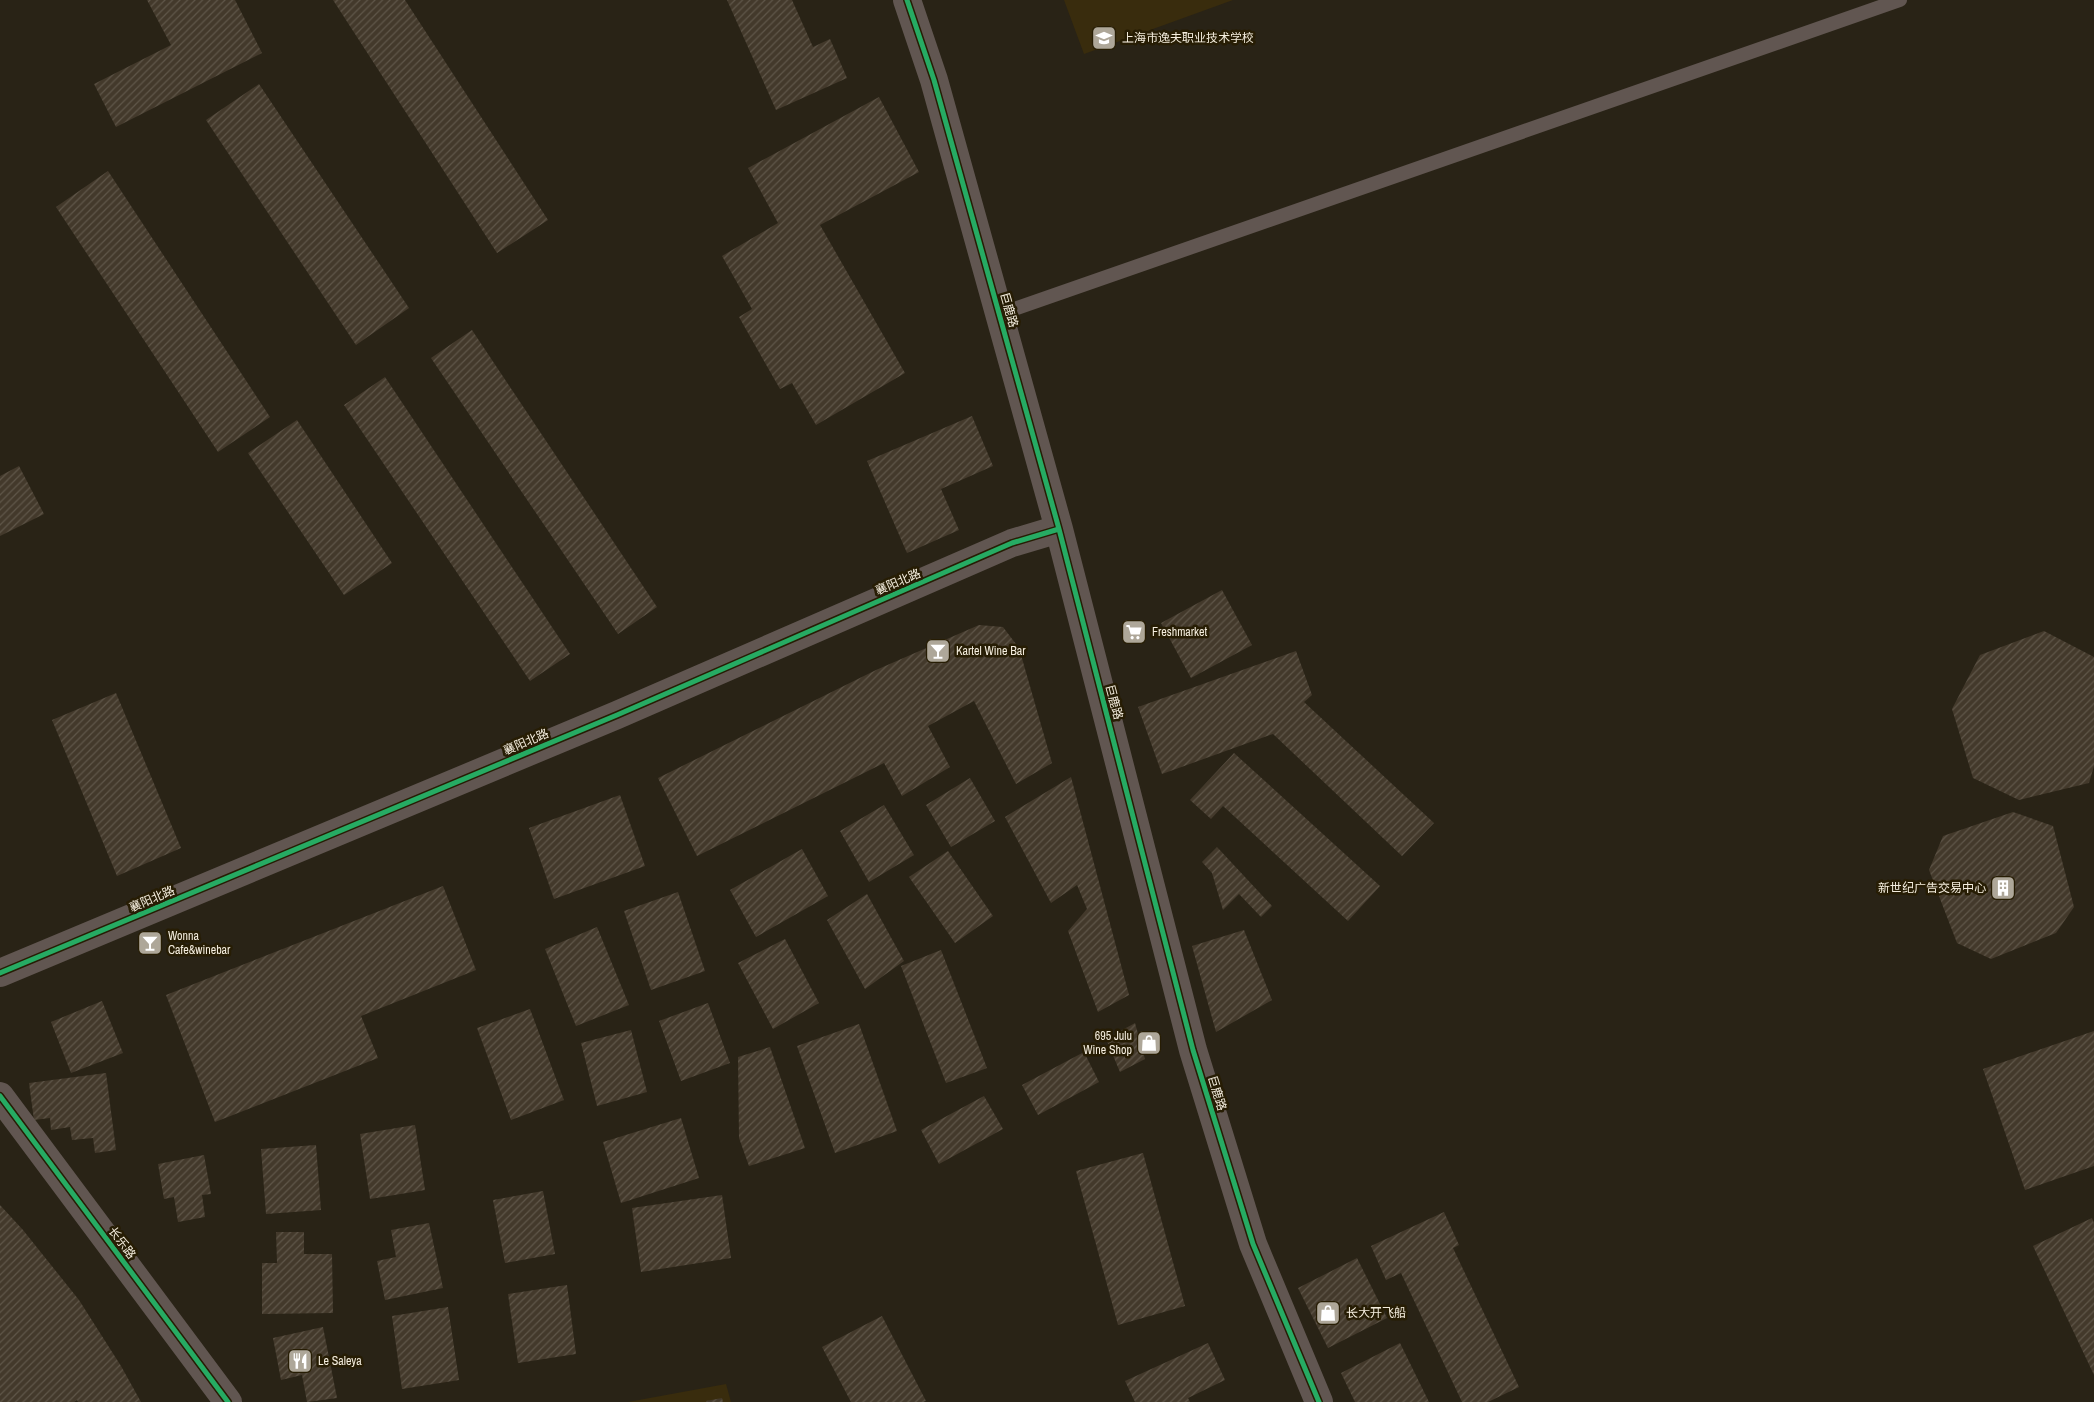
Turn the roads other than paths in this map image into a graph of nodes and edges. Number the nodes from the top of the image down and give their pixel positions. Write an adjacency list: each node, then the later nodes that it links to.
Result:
1 (907, 0): 3 (street, 巨鹿路)
2 (1900, 0): 3 (lane)
3 (1000, 314): 4 (street, 巨鹿路)
4 (1059, 529): 5 (street, 襄阳北路); 8 (street, 巨鹿路)
5 (0, 973)
6 (0, 1096): 7 (street, 长乐路)
7 (228, 1402)
8 (1320, 1402)

